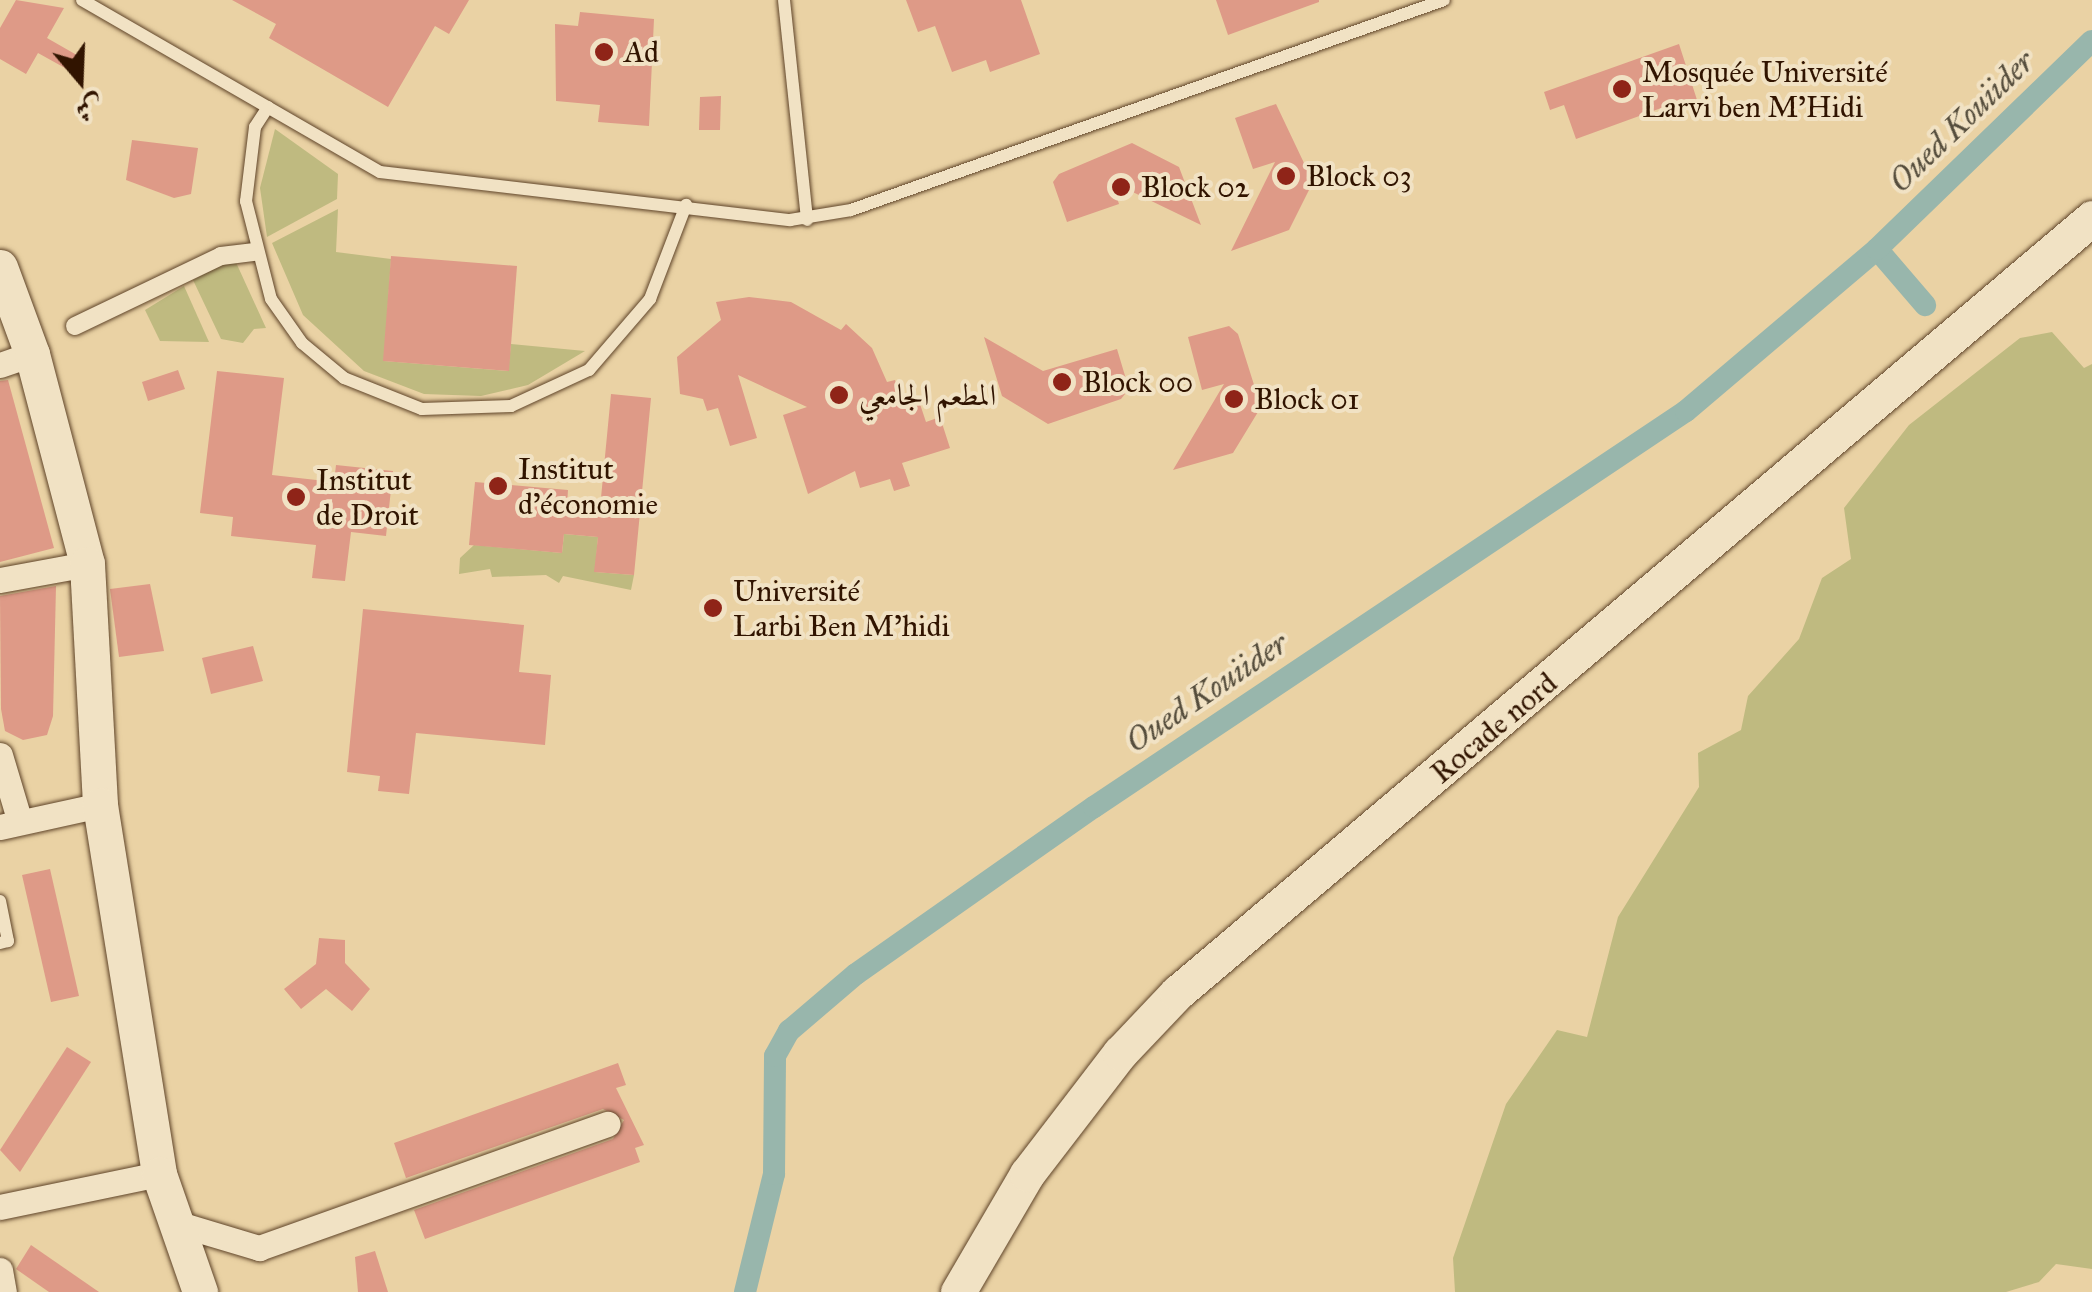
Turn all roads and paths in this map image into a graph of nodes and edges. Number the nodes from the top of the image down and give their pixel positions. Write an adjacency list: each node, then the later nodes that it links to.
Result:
1 (82, 0): 4 (lane)
2 (784, 0): 7 (lane)
3 (1444, 0): 7 (lane)
4 (268, 107): 5 (lane); 8 (lane)
5 (686, 204): 7 (lane); 8 (lane)
6 (2092, 218): 26 (main road, Rocade nord)
7 (806, 220)
8 (254, 252): 10 (street)
9 (0, 267): 11 (main road)
10 (76, 326)
11 (16, 359): 12 (main road)
12 (87, 564): 13 (street); 15 (main road)
13 (0, 580)
14 (0, 755): 16 (street)
15 (100, 805): 16 (street); 20 (main road)
16 (10, 824)
17 (0, 901): 18 (lane)
18 (0, 942)
19 (608, 1124): 22 (street)
20 (158, 1174): 21 (street); 22 (main road)
21 (0, 1207)
22 (179, 1224): 25 (main road)
23 (0, 1270): 24 (street)
24 (4, 1292)
25 (200, 1292)
26 (958, 1292)

